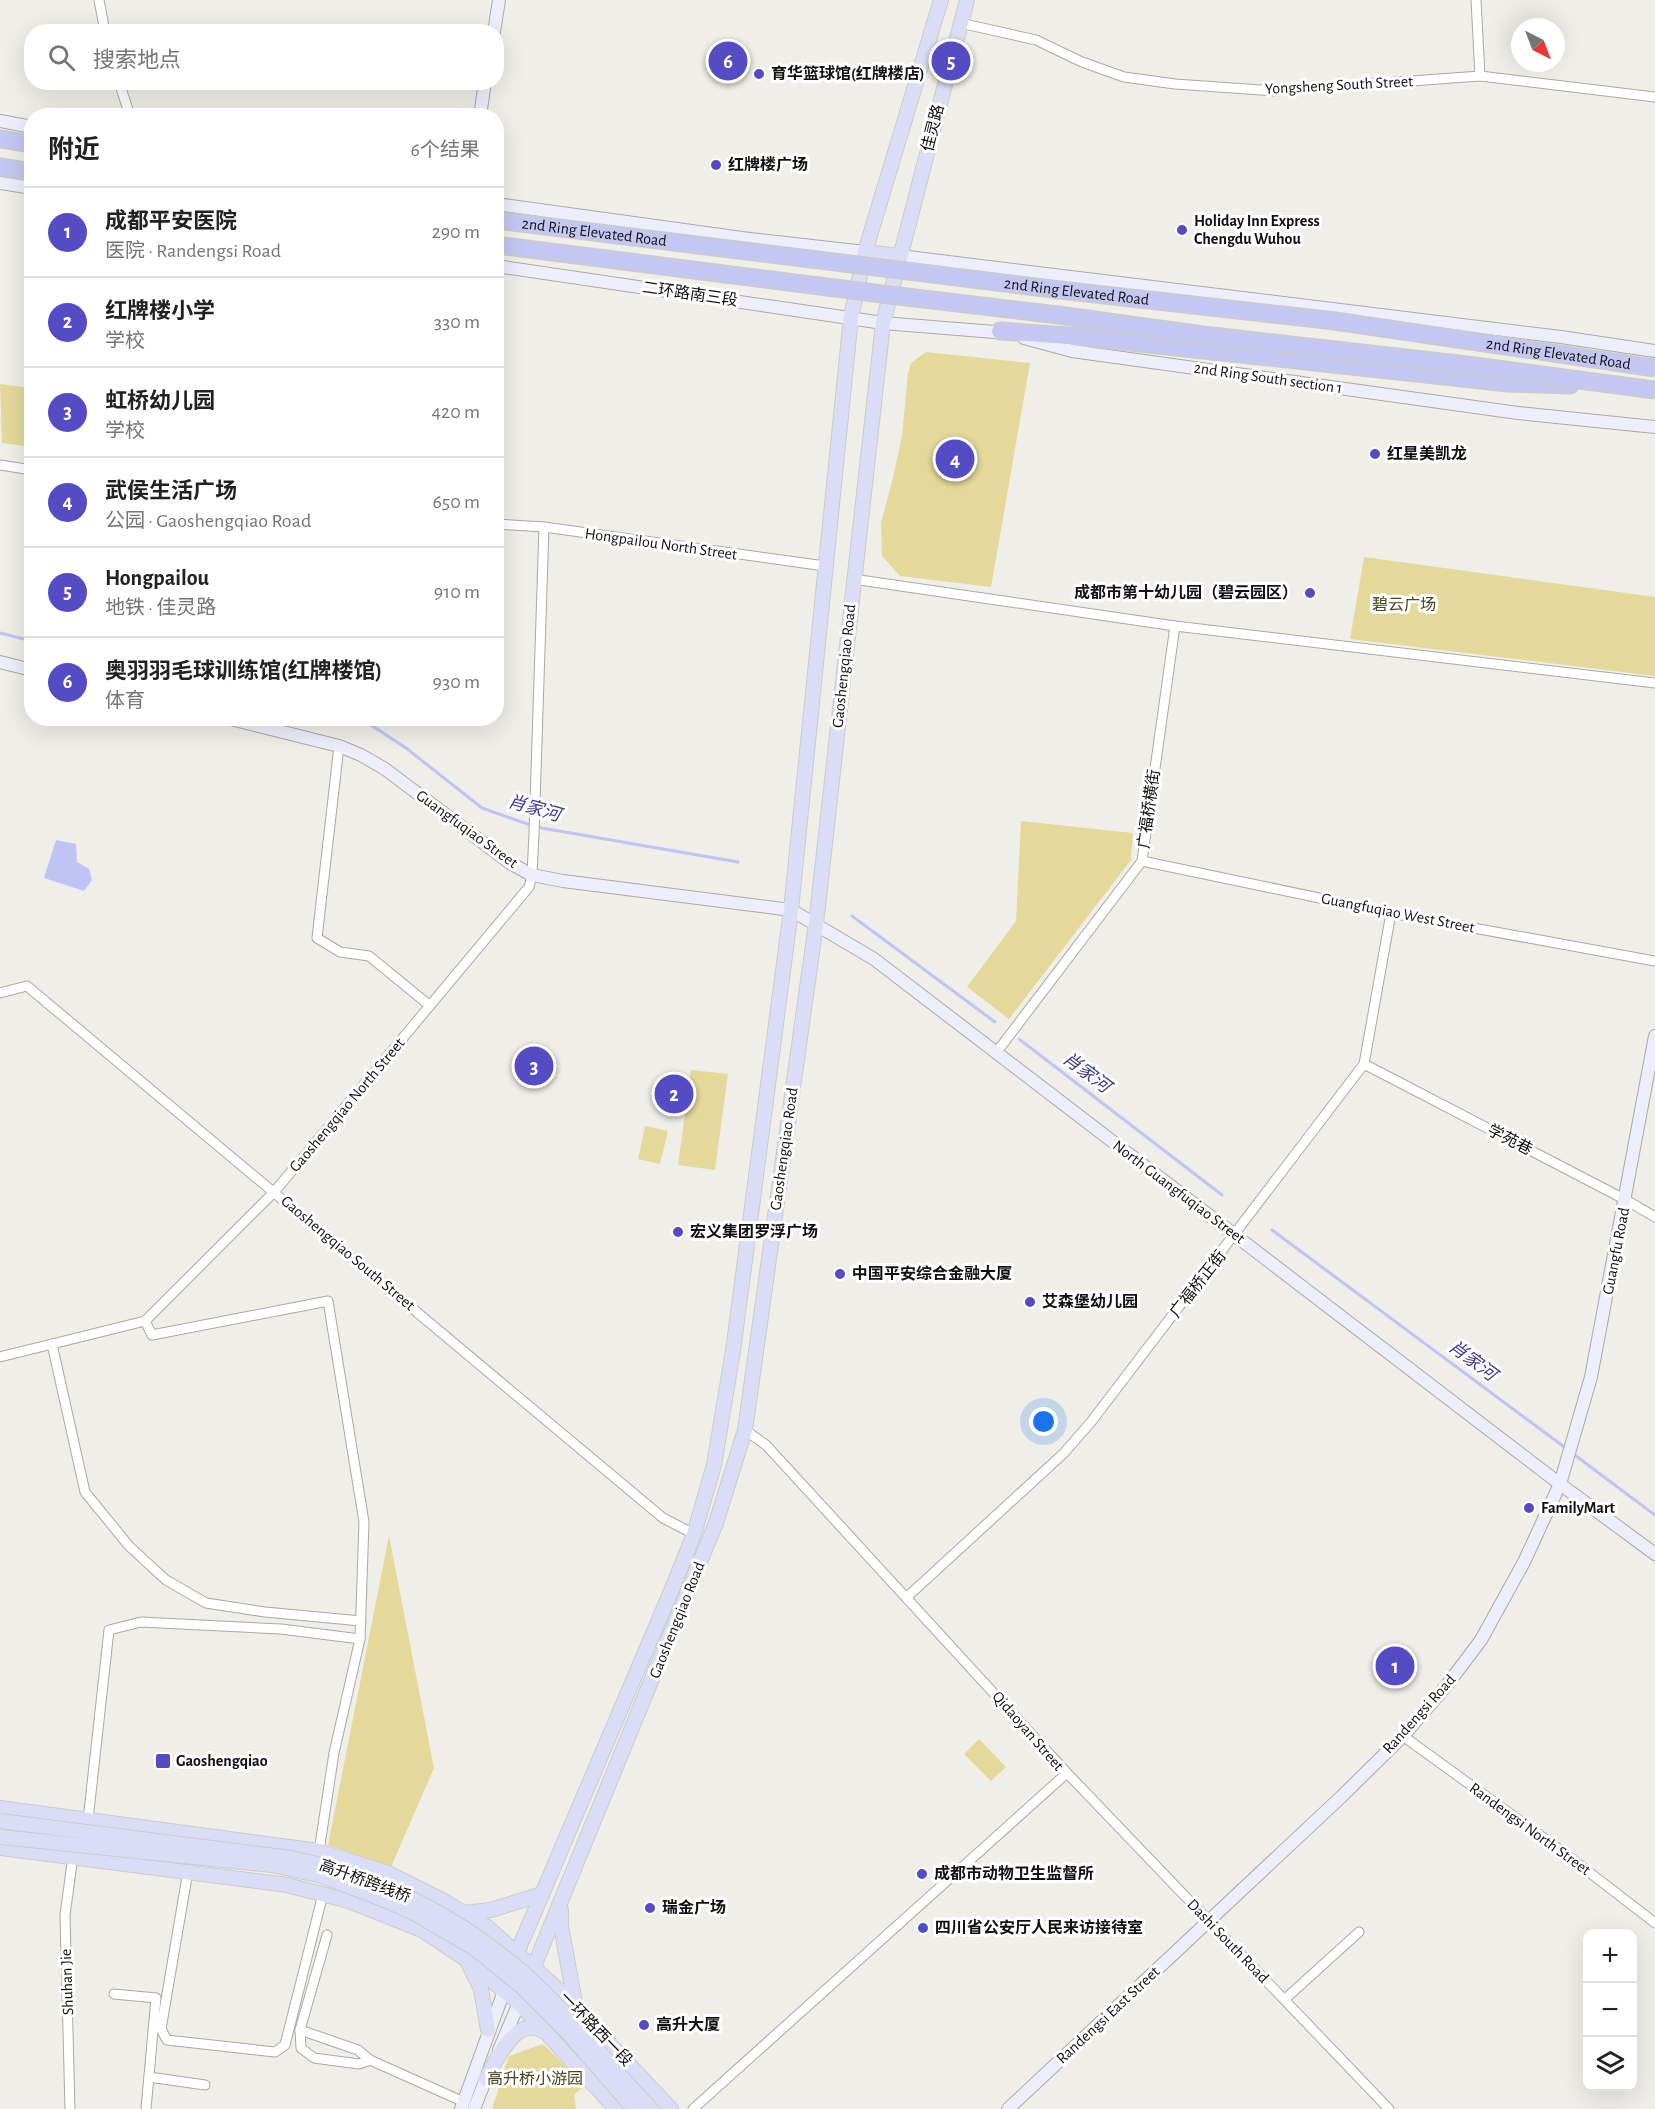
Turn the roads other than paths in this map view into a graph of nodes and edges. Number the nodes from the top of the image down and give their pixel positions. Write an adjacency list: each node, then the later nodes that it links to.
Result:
1 (99, 0): 7 (street)
2 (499, 0): 8 (main road)
3 (942, 0): 26 (main road, 佳灵路)
4 (967, 0): 6 (main road, 佳灵路)
5 (1476, 0): 9 (street)
6 (960, 23): 9 (street, Yongsheng South Street); 27 (main road, 佳灵路)
7 (104, 24)
8 (495, 24)
9 (1480, 76): 12 (street, Yongsheng South Street)
10 (122, 90): 13 (street)
11 (485, 90): 14 (main road)
12 (1655, 97)
13 (127, 108)
14 (481, 108)
15 (0, 121): 16 (main road)
16 (24, 126)
17 (0, 139): 18 (highway)
18 (24, 143)
19 (0, 167): 20 (highway)
20 (24, 171)
21 (0, 183): 22 (main road)
22 (24, 187)
23 (504, 205): 26 (main road)
24 (504, 221): 33 (highway, 2nd Ring Elevated Road, bridge)
25 (504, 246): 34 (highway, 2nd Ring Elevated Road, bridge)
26 (865, 252): 27 (main road); 29 (main road, Gaoshengqiao Road)
27 (900, 256): 30 (main road, Gaoshengqiao Road); 32 (main road)
28 (504, 267): 29 (main road, 二环路南三段)
29 (851, 317): 30 (main road, 二环路南三段); 41 (main road, Gaoshengqiao Road)
30 (883, 323): 31 (main road, 2nd Ring South section 1); 42 (main road, Gaoshengqiao Road)
31 (1000, 331): 34 (highway, bridge); 36 (main road, 2nd Ring South section 1)
32 (1655, 351)
33 (1655, 368)
34 (1630, 387): 35 (highway, 2nd Ring Elevated Road, bridge)
35 (1655, 390)
36 (1655, 427)
37 (0, 465): 38 (street)
38 (24, 469)
39 (504, 524): 40 (street, Hongpailou North Street)
40 (544, 527): 41 (street, Hongpailou North Street); 50 (street, Gaoshengqiao North Street)
41 (825, 566): 51 (main road, Gaoshengqiao Road)
42 (853, 579): 43 (street); 53 (main road, Gaoshengqiao Road)
43 (1175, 626): 46 (street); 49 (street, 广福桥横街)
44 (0, 662): 45 (main road)
45 (24, 668)
46 (1655, 683)
47 (269, 726): 48 (main road, Guangfuqiao Street)
48 (339, 746): 50 (main road, Guangfuqiao Street); 56 (street)
49 (1142, 861): 52 (street, Guangfuqiao West Street); 58 (street, 广福桥横街)
50 (532, 875): 51 (main road, Guangfuqiao Street); 56 (street, Gaoshengqiao North Street)
51 (791, 910): 53 (main road, North Guangfuqiao Street); 70 (main road, Gaoshengqiao Road)
52 (1391, 913): 54 (street, Guangfuqiao West Street); 59 (street, 广福桥正街)
53 (816, 924): 58 (main road, North Guangfuqiao Street); 67 (main road, Gaoshengqiao Road)
54 (1655, 961)
55 (0, 993): 60 (street, Gaoshengqiao South Street)
56 (429, 1005): 60 (street, Gaoshengqiao North Street)
57 (1655, 1036): 61 (main road, Guangfu Road)
58 (996, 1053): 63 (main road, North Guangfuqiao Street)
59 (1364, 1064): 61 (street, 学苑巷); 63 (street, 广福桥正街)
60 (275, 1191): 64 (street, Gaoshengqiao North Street); 70 (street, Gaoshengqiao South Street)
61 (1626, 1200): 62 (street, 学苑巷); 68 (main road, Guangfu Road)
62 (1655, 1217)
63 (1235, 1235): 69 (main road, North Guangfuqiao Street); 72 (street, 广福桥正街)
64 (145, 1321): 65 (street); 73 (street)
65 (52, 1344): 66 (street); 73 (street)
66 (0, 1356)
67 (745, 1430): 72 (street, Qidaoyan Street); 87 (main road, Gaoshengqiao Road)
68 (1567, 1462): 69 (main road, Randengsi Road)
69 (1560, 1484): 71 (main road, North Guangfuqiao Street); 75 (main road, Randengsi Road)
70 (694, 1534): 86 (main road, Gaoshengqiao Road)
71 (1655, 1554)
72 (908, 1597): 76 (street, Qidaoyan Street)
73 (361, 1621): 74 (street)
74 (360, 1639): 78 (street); 82 (street)
75 (1403, 1736): 89 (main road, Randengsi Road); 90 (street, Randengsi North Street)
76 (1067, 1773): 89 (street, Dashi South Road); 115 (street, Qidaoyan Street)
77 (0, 1808): 78 (main road, 一环路西一段)
78 (88, 1820): 82 (main road, 一环路西一段)
79 (0, 1821): 113 (main road, 高升桥跨线桥, bridge)
80 (0, 1837): 112 (main road, 高升桥跨线桥, bridge)
81 (0, 1848): 83 (main road)
82 (319, 1851): 88 (main road, 一环路西一段)
83 (73, 1856): 84 (main road); 109 (street, Shuhan Jie)
84 (188, 1871): 85 (main road); 85 (street)
85 (323, 1894): 94 (main road)
86 (542, 1894): 88 (main road); 93 (main road, Gaoshengqiao Road)
87 (562, 1898): 95 (main road, Gaoshengqiao Road); 100 (main road)
88 (464, 1912): 93 (main road, 一环路西一段)
89 (1209, 1922): 98 (street, Dashi South Road); 116 (main road, Randengsi East Street)
90 (1655, 1923)
91 (1359, 1932): 98 (street)
92 (327, 1935): 101 (street)
93 (517, 1953): 95 (main road, 一环路西一段); 96 (main road, Gaoshengqiao Road)
94 (464, 1958): 96 (main road); 102 (main road)
95 (534, 1969): 99 (main road, Gaoshengqiao Road); 100 (main road, 一环路西一段)
96 (504, 1990): 99 (main road); 102 (main road)
97 (114, 1994): 105 (street)
98 (1285, 1999): 117 (street, Dashi South Road)
99 (519, 2003): 103 (main road); 106 (main road)
100 (576, 2008): 114 (main road, 一环路西一段)
101 (300, 2030): 104 (street); 104 (street)
102 (488, 2030): 108 (main road)
103 (547, 2032): 106 (main road); 111 (main road)
104 (370, 2060): 108 (street)
105 (149, 2077): 107 (street); 110 (street)
106 (486, 2079): 108 (main road)
107 (205, 2085)
108 (466, 2107)
109 (70, 2109)
110 (146, 2109)
111 (616, 2109)
112 (634, 2109)
113 (651, 2109)
114 (671, 2109)
115 (693, 2109)
116 (1008, 2109)
117 (1389, 2109)

